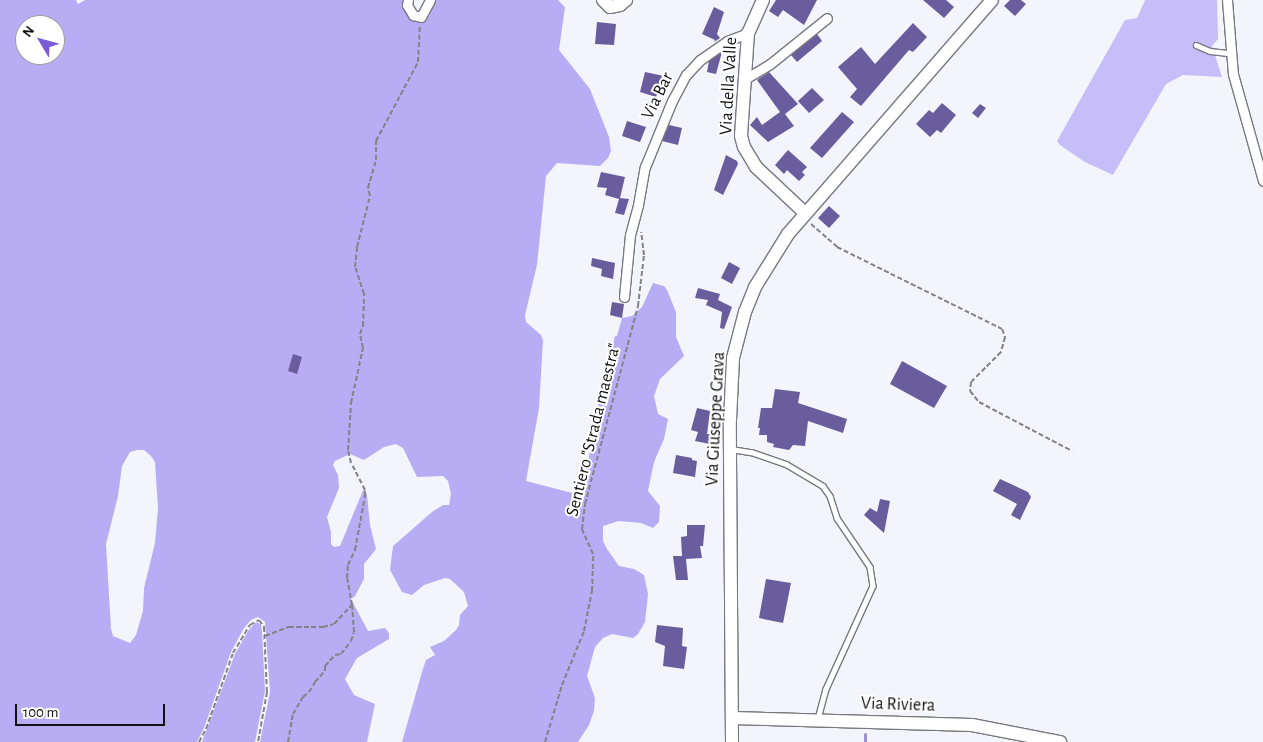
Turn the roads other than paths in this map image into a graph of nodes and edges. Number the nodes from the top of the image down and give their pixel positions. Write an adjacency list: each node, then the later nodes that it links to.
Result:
1 (408, 0): 2 (street)
2 (430, 0)
3 (603, 0): 4 (main road)
4 (626, 0)
5 (763, 0): 9 (main road, Via della Valle)
6 (992, 0): 14 (main road, Via Giuseppe Grava)
7 (1227, 0): 11 (street)
8 (827, 18): 12 (street)
9 (748, 33): 12 (main road, Via della Valle); 15 (street, Via Bar)
10 (1196, 45): 11 (lane)
11 (1230, 53): 13 (street)
12 (745, 79): 14 (main road, Via della Valle)
13 (1263, 181)
14 (803, 214): 16 (main road, Via Giuseppe Grava)
15 (624, 297)
16 (730, 449): 17 (main road, Via Giuseppe Grava); 18 (lane)
17 (733, 718): 18 (main road, Via Riviera); 19 (main road, Via Giuseppe Grava)
18 (818, 720): 20 (main road, Via Riviera)
19 (732, 742)
20 (1060, 742)

